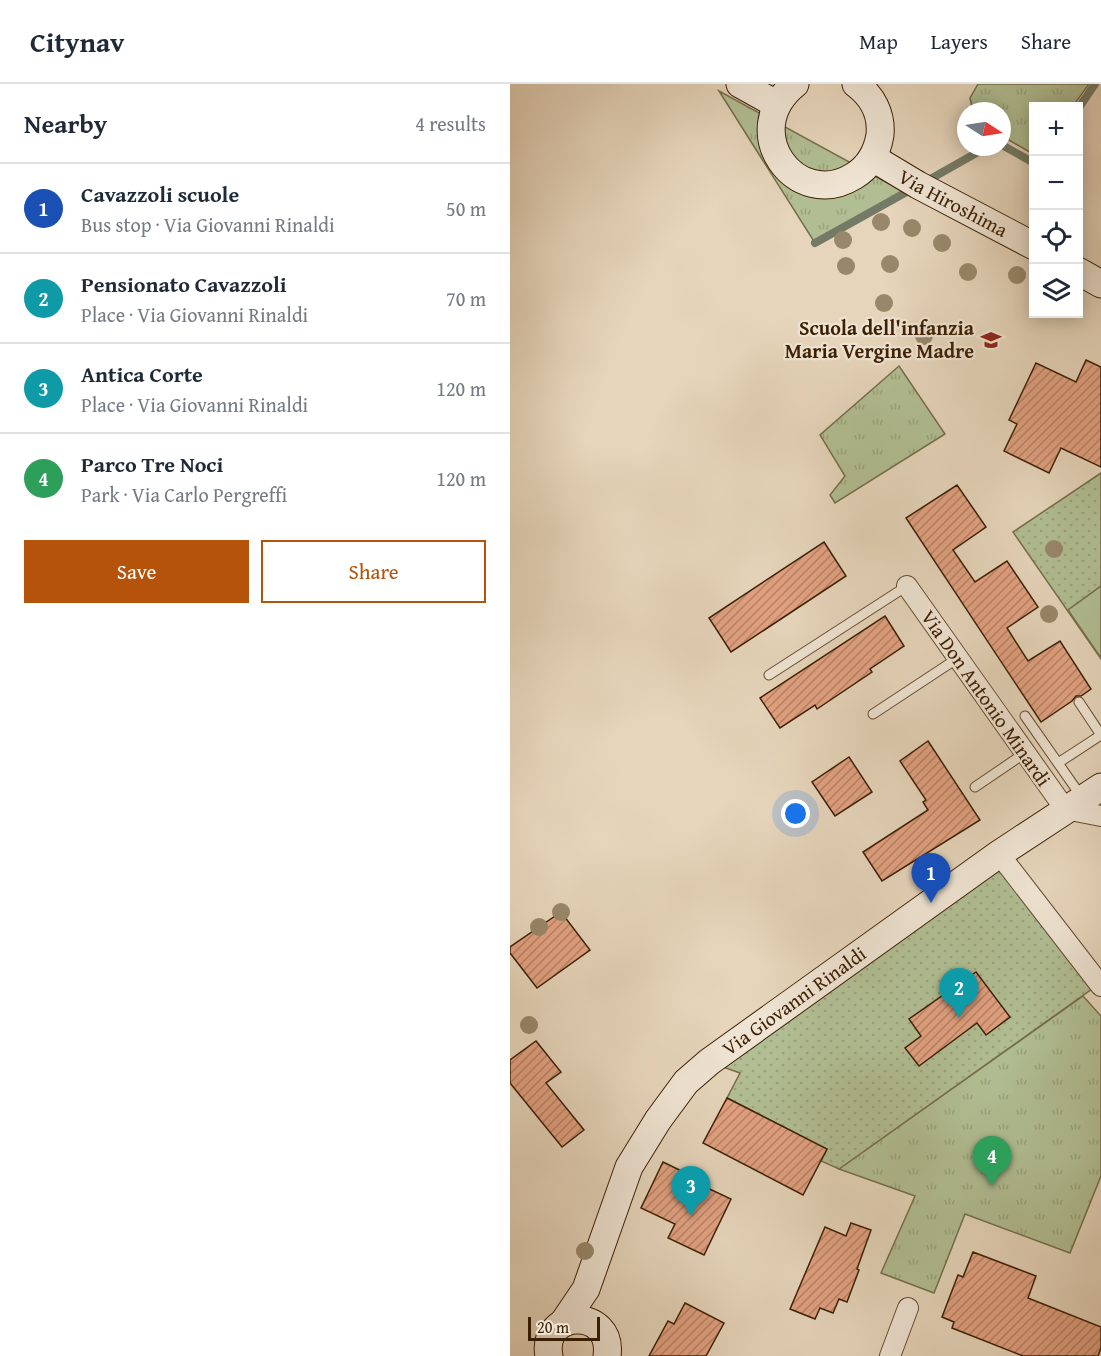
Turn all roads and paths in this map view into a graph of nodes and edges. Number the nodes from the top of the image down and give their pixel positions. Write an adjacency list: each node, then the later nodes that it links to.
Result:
1 (740, 84): 4 (street)
2 (795, 84): 4 (street)
3 (856, 84): 5 (street)
4 (777, 104): 5 (street)
5 (873, 158): 6 (street, Via Hiroshima)
6 (1029, 243)
7 (1083, 274): 8 (street)
8 (1101, 284)
9 (907, 586): 10 (street, Via Don Antonio Minardi); 11 (lane)
10 (958, 658): 13 (lane); 15 (street, Via Don Antonio Minardi)
11 (769, 675)
12 (1079, 702): 16 (lane)
13 (873, 714)
14 (1025, 717): 16 (lane)
15 (1025, 753): 17 (lane); 18 (street, Via Don Antonio Minardi)
16 (1058, 763): 18 (lane)
17 (975, 787)
18 (1087, 802): 19 (street, Via Giovanni Rinaldi)
19 (999, 854): 20 (street); 21 (street, Via Giovanni Rinaldi)
20 (1098, 975)
21 (599, 1256): 23 (street); 24 (street)
22 (908, 1308): 26 (street)
23 (600, 1329): 24 (street); 25 (street)
24 (550, 1344)
25 (607, 1356)
26 (890, 1356)

